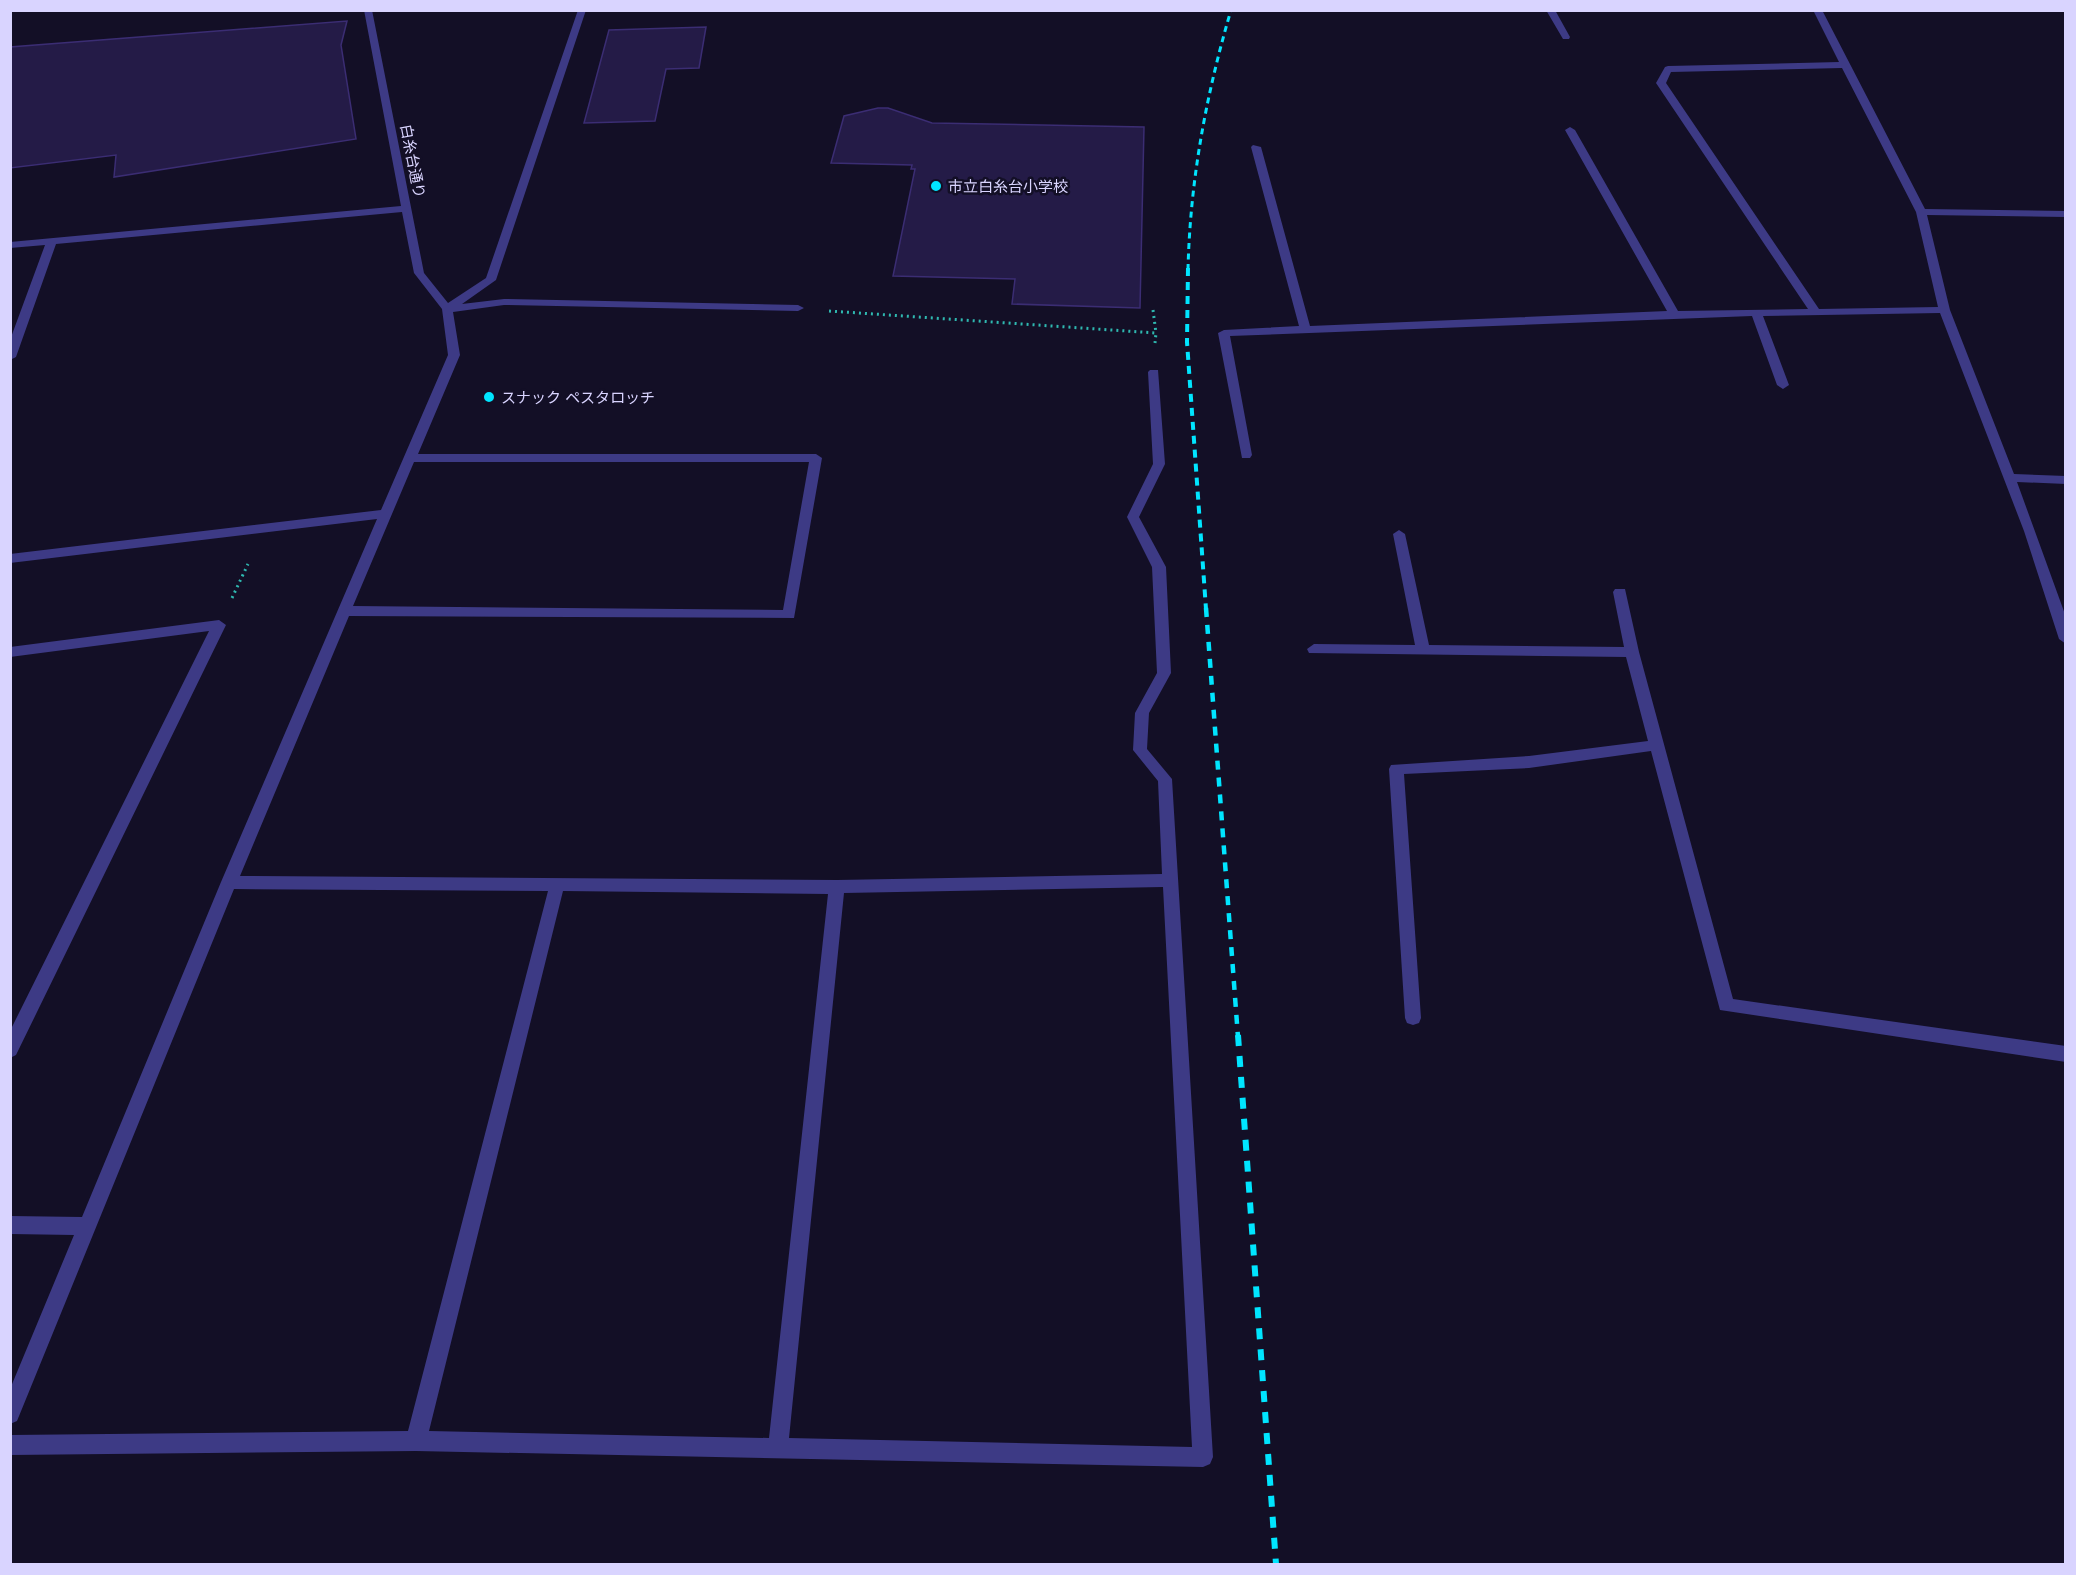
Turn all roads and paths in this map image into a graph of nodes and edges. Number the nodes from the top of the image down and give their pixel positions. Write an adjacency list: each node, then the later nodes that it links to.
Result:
1 (368, 10): 9 (street, 白糸台通り)
2 (582, 10): 15 (street)
3 (1550, 10): 5 (street)
4 (1817, 10): 6 (street)
5 (1566, 37)
6 (1845, 65): 10 (street); 18 (street)
7 (1570, 130): 20 (street)
8 (1256, 147): 21 (street)
9 (407, 208): 12 (street); 15 (street, 白糸台通り)
10 (1921, 212): 11 (street); 17 (street)
11 (2066, 214)
12 (52, 241): 13 (street); 23 (street)
13 (10, 245)
14 (798, 308): 15 (street); 22 (path)
15 (447, 309): 27 (street)
16 (1153, 310): 22 (path)
17 (1944, 310): 18 (street); 28 (street)
18 (1816, 312): 19 (street)
19 (1756, 313): 20 (street); 25 (street)
20 (1674, 314): 21 (street)
21 (1305, 329): 26 (street)
22 (1156, 333): 24 (path)
23 (10, 357)
24 (1154, 372): 43 (street)
25 (1783, 385)
26 (1246, 454)
27 (413, 458): 30 (street); 35 (street)
28 (2010, 478): 29 (street); 37 (street)
29 (2066, 480)
30 (387, 514): 31 (street); 35 (street)
31 (265, 528): 33 (street); 36 (path)
32 (1398, 534): 39 (street)
33 (10, 559)
34 (1620, 592): 41 (street)
35 (345, 611): 44 (street)
36 (219, 626): 40 (street); 48 (street)
37 (2066, 639)
38 (1314, 649): 39 (street)
39 (1423, 650): 41 (street)
40 (10, 652)
41 (1632, 652): 42 (street)
42 (1657, 745): 47 (street); 49 (street)
43 (1170, 880): 46 (street); 55 (street)
44 (229, 882): 45 (street); 51 (street)
45 (557, 885): 46 (street); 53 (street)
46 (837, 887): 55 (street)
47 (1413, 1018)
48 (10, 1050)
49 (2066, 1054)
50 (10, 1225): 51 (street)
51 (89, 1226): 52 (street)
52 (10, 1414)
53 (416, 1441): 54 (street); 55 (street)
54 (10, 1445)
55 (778, 1450)

